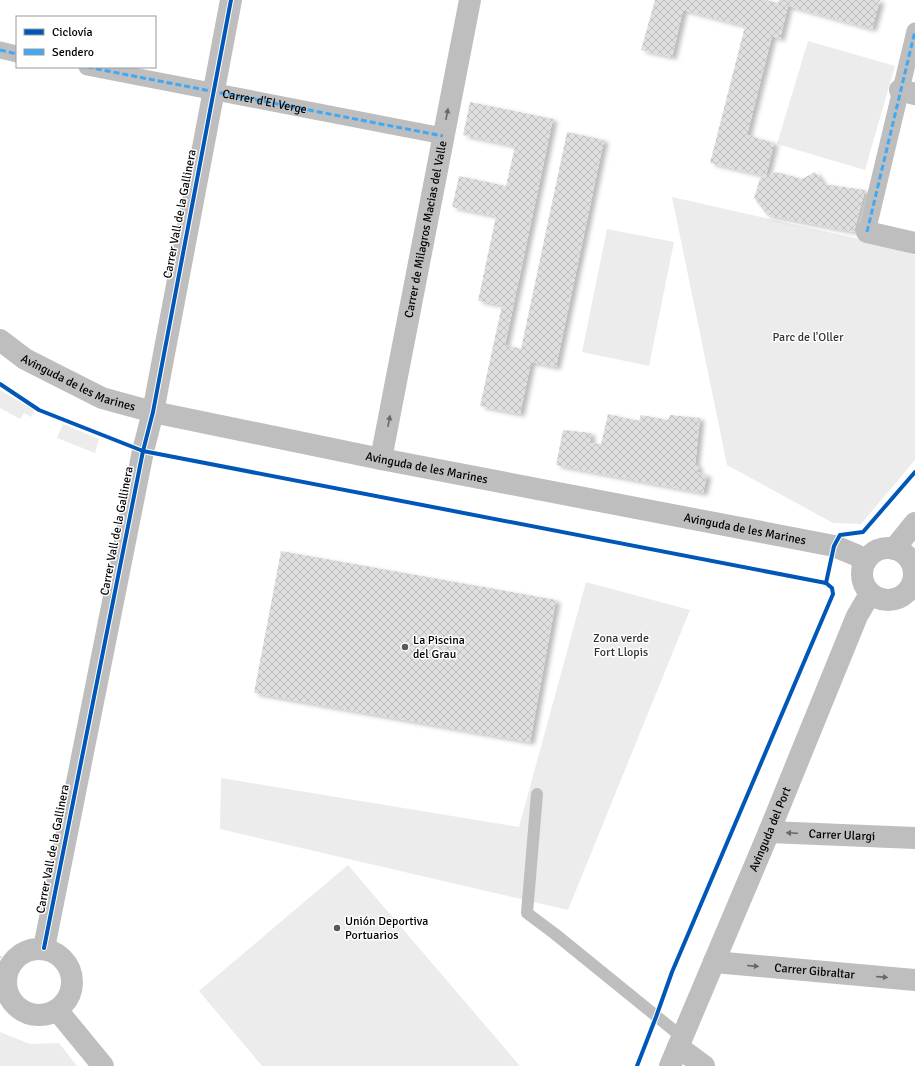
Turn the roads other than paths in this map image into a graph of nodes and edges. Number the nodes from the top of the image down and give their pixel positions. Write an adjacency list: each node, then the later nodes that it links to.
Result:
1 (231, 0): 7 (street, Carrer Vall de la Gallinera)
2 (470, 0): 9 (street, Carrer de Milagros Macias del Valle, one-way to 2)
3 (915, 31): 8 (street)
4 (0, 50): 5 (street)
5 (16, 54)
6 (92, 68): 7 (street, Carrer d'El Verge)
7 (213, 91): 9 (street, Carrer d'El Verge); 13 (street, Carrer Vall de la Gallinera)
8 (908, 92): 10 (street)
9 (443, 136): 14 (street, Carrer de Milagros Macias del Valle, one-way to 9)
10 (867, 232): 11 (street)
11 (915, 243)
12 (0, 340): 13 (street, Avinguda de les Marines)
13 (153, 412): 14 (street, Avinguda de les Marines); 23 (street, Carrer Vall de la Gallinera)
14 (381, 459): 17 (street, Avinguda de les Marines)
15 (915, 523): 16 (street)
16 (894, 549): 17 (street); 18 (street)
17 (865, 562): 19 (street)
18 (912, 591): 19 (street)
19 (870, 594): 21 (street, Avinguda del Port)
20 (537, 794): 28 (lane)
21 (770, 832): 22 (street, Carrer Ulargi, one-way to 21); 25 (street, Avinguda del Port)
22 (915, 838)
23 (44, 948): 24 (street); 27 (street)
24 (4, 962): 27 (street)
25 (714, 962): 26 (street, Carrer Gibraltar, one-way to 26); 28 (street, Avinguda del Port)
26 (915, 980)
27 (57, 1010): 29 (street)
28 (677, 1050): 30 (street)
29 (103, 1066)
30 (704, 1066)

